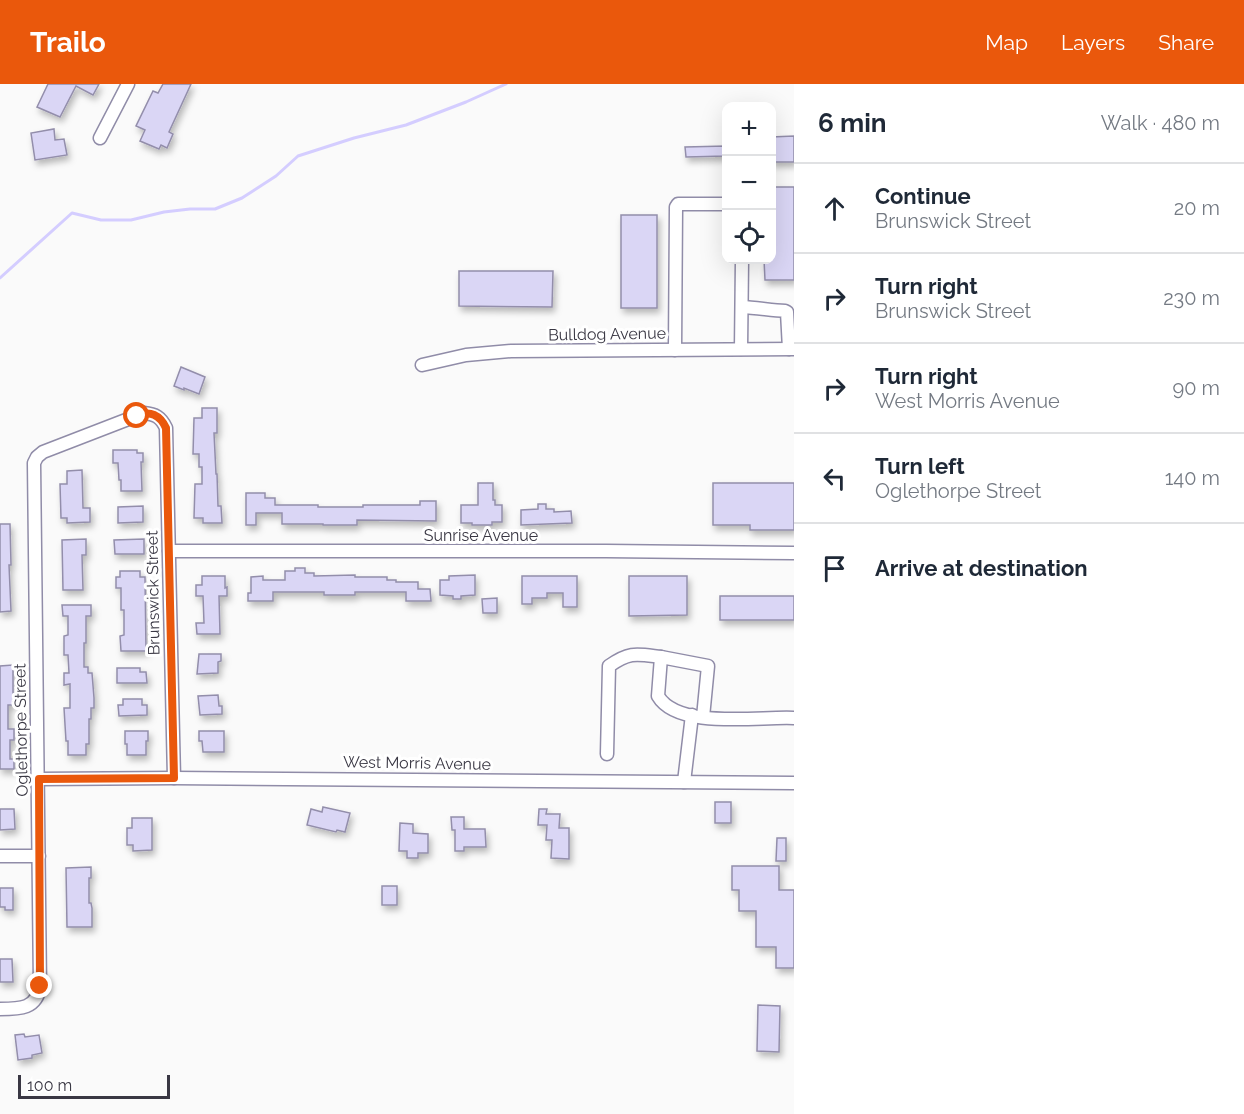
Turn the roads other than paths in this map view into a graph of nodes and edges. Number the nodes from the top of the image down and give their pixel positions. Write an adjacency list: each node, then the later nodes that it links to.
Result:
1 (128, 84): 2 (street)
2 (100, 138)
3 (722, 204): 8 (street)
4 (742, 264): 5 (street)
5 (742, 307): 6 (street); 7 (street)
6 (741, 349): 7 (street, Bulldog Avenue); 8 (street, Bulldog Avenue)
7 (791, 349)
8 (675, 350): 9 (street, Bulldog Avenue)
9 (422, 365)
10 (37, 457): 11 (street, Brunswick Street); 18 (street, Oglethorpe Street)
11 (169, 551): 12 (street, Sunrise Avenue); 17 (street, Brunswick Street)
12 (794, 553)
13 (661, 657): 14 (street); 14 (street); 16 (street)
14 (698, 716): 15 (street); 19 (street)
15 (794, 718)
16 (607, 754)
17 (174, 778): 18 (street, West Morris Avenue); 19 (street, West Morris Avenue)
18 (39, 779): 22 (street, Oglethorpe Street)
19 (684, 782): 20 (street, West Morris Avenue)
20 (794, 783)
21 (0, 856): 22 (street)
22 (39, 856): 23 (street, Oglethorpe Street)
23 (0, 1009)

